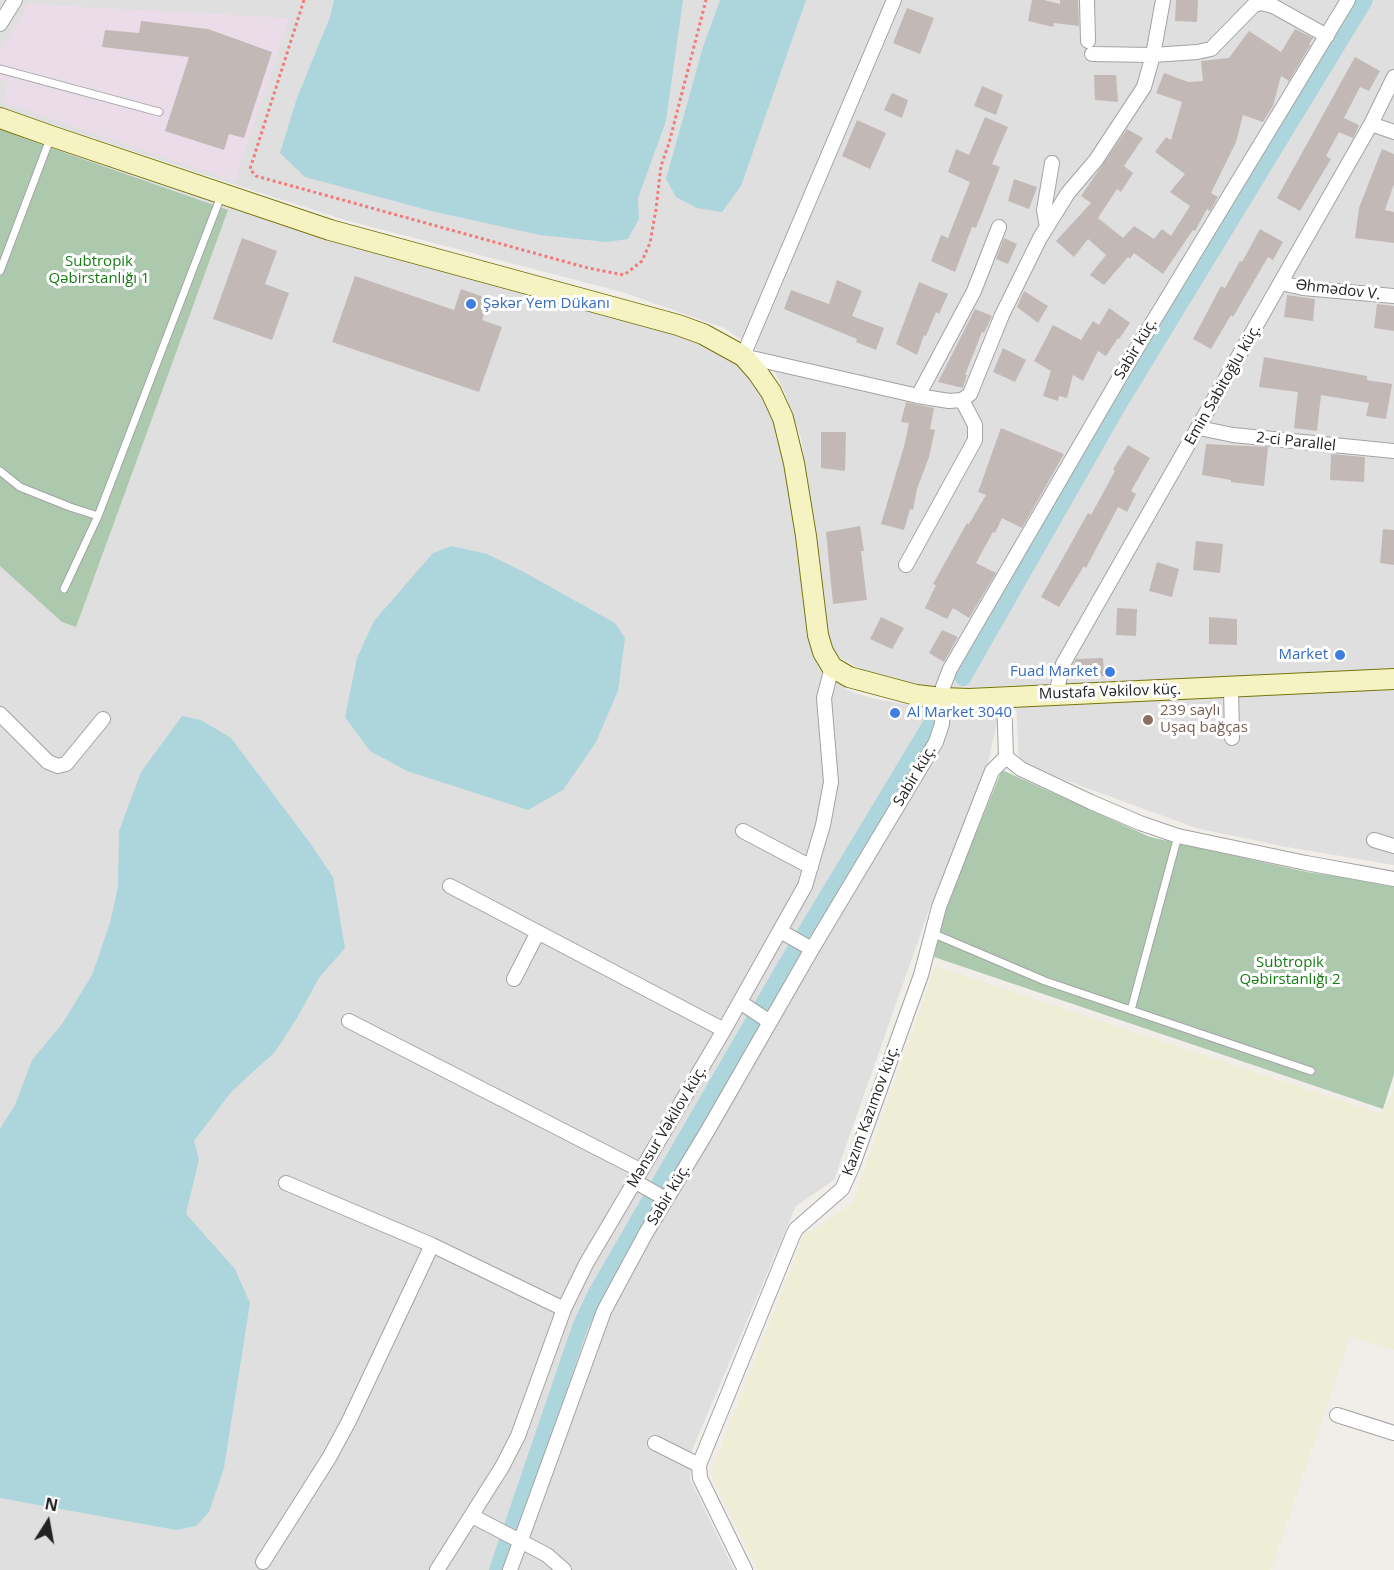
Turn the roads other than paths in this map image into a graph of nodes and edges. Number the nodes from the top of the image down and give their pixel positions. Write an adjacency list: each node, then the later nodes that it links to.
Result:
1 (15, 0): 7 (street)
2 (894, 0): 24 (street)
3 (1087, 0): 9 (street)
4 (1163, 0): 9 (street)
5 (1348, 0): 8 (street, Sabir küç.)
6 (1275, 3): 8 (street); 9 (street)
7 (0, 24)
8 (1327, 36): 38 (street, Sabir küç.)
9 (1153, 55): 19 (street)
10 (0, 69): 12 (lane)
11 (1394, 77): 14 (street, Emin Sabitoğlu küç.)
12 (159, 112)
13 (0, 118): 16 (street)
14 (1371, 124): 15 (street); 22 (street, Emin Sabitoğlu küç.)
15 (1394, 132)
16 (51, 136): 18 (street); 21 (lane)
17 (1052, 163): 19 (street)
18 (222, 193): 24 (street); 30 (lane)
19 (1047, 227): 26 (street)
20 (999, 228): 25 (street)
21 (0, 271)
22 (1281, 283): 23 (street, Əhmədov V.); 27 (street, Emin Sabitoğlu küç.)
23 (1394, 297)
24 (743, 356): 25 (street); 33 (street)
25 (918, 396): 26 (street)
26 (962, 400): 31 (street)
27 (1199, 428): 28 (street, 2-ci Parallel); 36 (street, Emin Sabitoğlu küç.)
28 (1394, 451)
29 (0, 471): 30 (lane)
30 (98, 516): 32 (lane)
31 (906, 565)
32 (64, 590)
33 (832, 667): 38 (street, Mustafa Vəkilov küç.); 47 (street, Mənsur Vəkilov küç.)
34 (1394, 679): 35 (street, Mustafa Vəkilov küç.)
35 (1231, 686): 36 (street, Mustafa Vəkilov küç.); 41 (street)
36 (1056, 694): 37 (street, Mustafa Vəkilov küç.)
37 (1004, 696): 38 (street, Mustafa Vəkilov küç.); 42 (street)
38 (942, 698): 53 (street, Sabir küç.)
39 (0, 714): 40 (street)
40 (103, 719)
41 (1233, 738)
42 (1006, 757): 44 (street); 52 (street, Kazım Kazımov küç.)
43 (743, 831): 47 (street)
44 (1178, 836): 48 (street); 56 (lane)
45 (1374, 840): 46 (street)
46 (1394, 846)
47 (811, 867): 50 (street, Mənsur Vəkilov küç.)
48 (1394, 879)
49 (450, 886): 51 (street)
50 (780, 931): 53 (street); 55 (street, Mənsur Vəkilov küç.)
51 (538, 932): 54 (street); 59 (street)
52 (932, 933): 56 (lane); 69 (street, Kazım Kazımov küç.)
53 (812, 949): 58 (street, Sabir küç.)
54 (514, 980)
55 (740, 1002): 58 (street); 59 (street, Mənsur Vəkilov küç.)
56 (1131, 1010): 60 (lane)
57 (349, 1021): 61 (street)
58 (770, 1022): 63 (street, Sabir küç.)
59 (724, 1030): 61 (street, Mənsur Vəkilov küç.)
60 (1311, 1071)
61 (637, 1176): 63 (street); 65 (street, Mənsur Vəkilov küç.)
62 (286, 1183): 64 (street)
63 (666, 1199): 71 (street, Sabir küç.)
64 (432, 1245): 65 (street); 72 (street)
65 (564, 1309): 70 (street, Mənsur Vəkilov küç.)
66 (1337, 1415): 67 (street)
67 (1394, 1433)
68 (655, 1443): 69 (street)
69 (699, 1465): 76 (street)
70 (472, 1516): 71 (street); 73 (street, Mənsur Vəkilov küç.)
71 (522, 1541): 74 (street, Sabir küç.); 75 (street)
72 (263, 1562)
73 (437, 1570)
74 (510, 1570)
75 (564, 1570)
76 (745, 1570)

